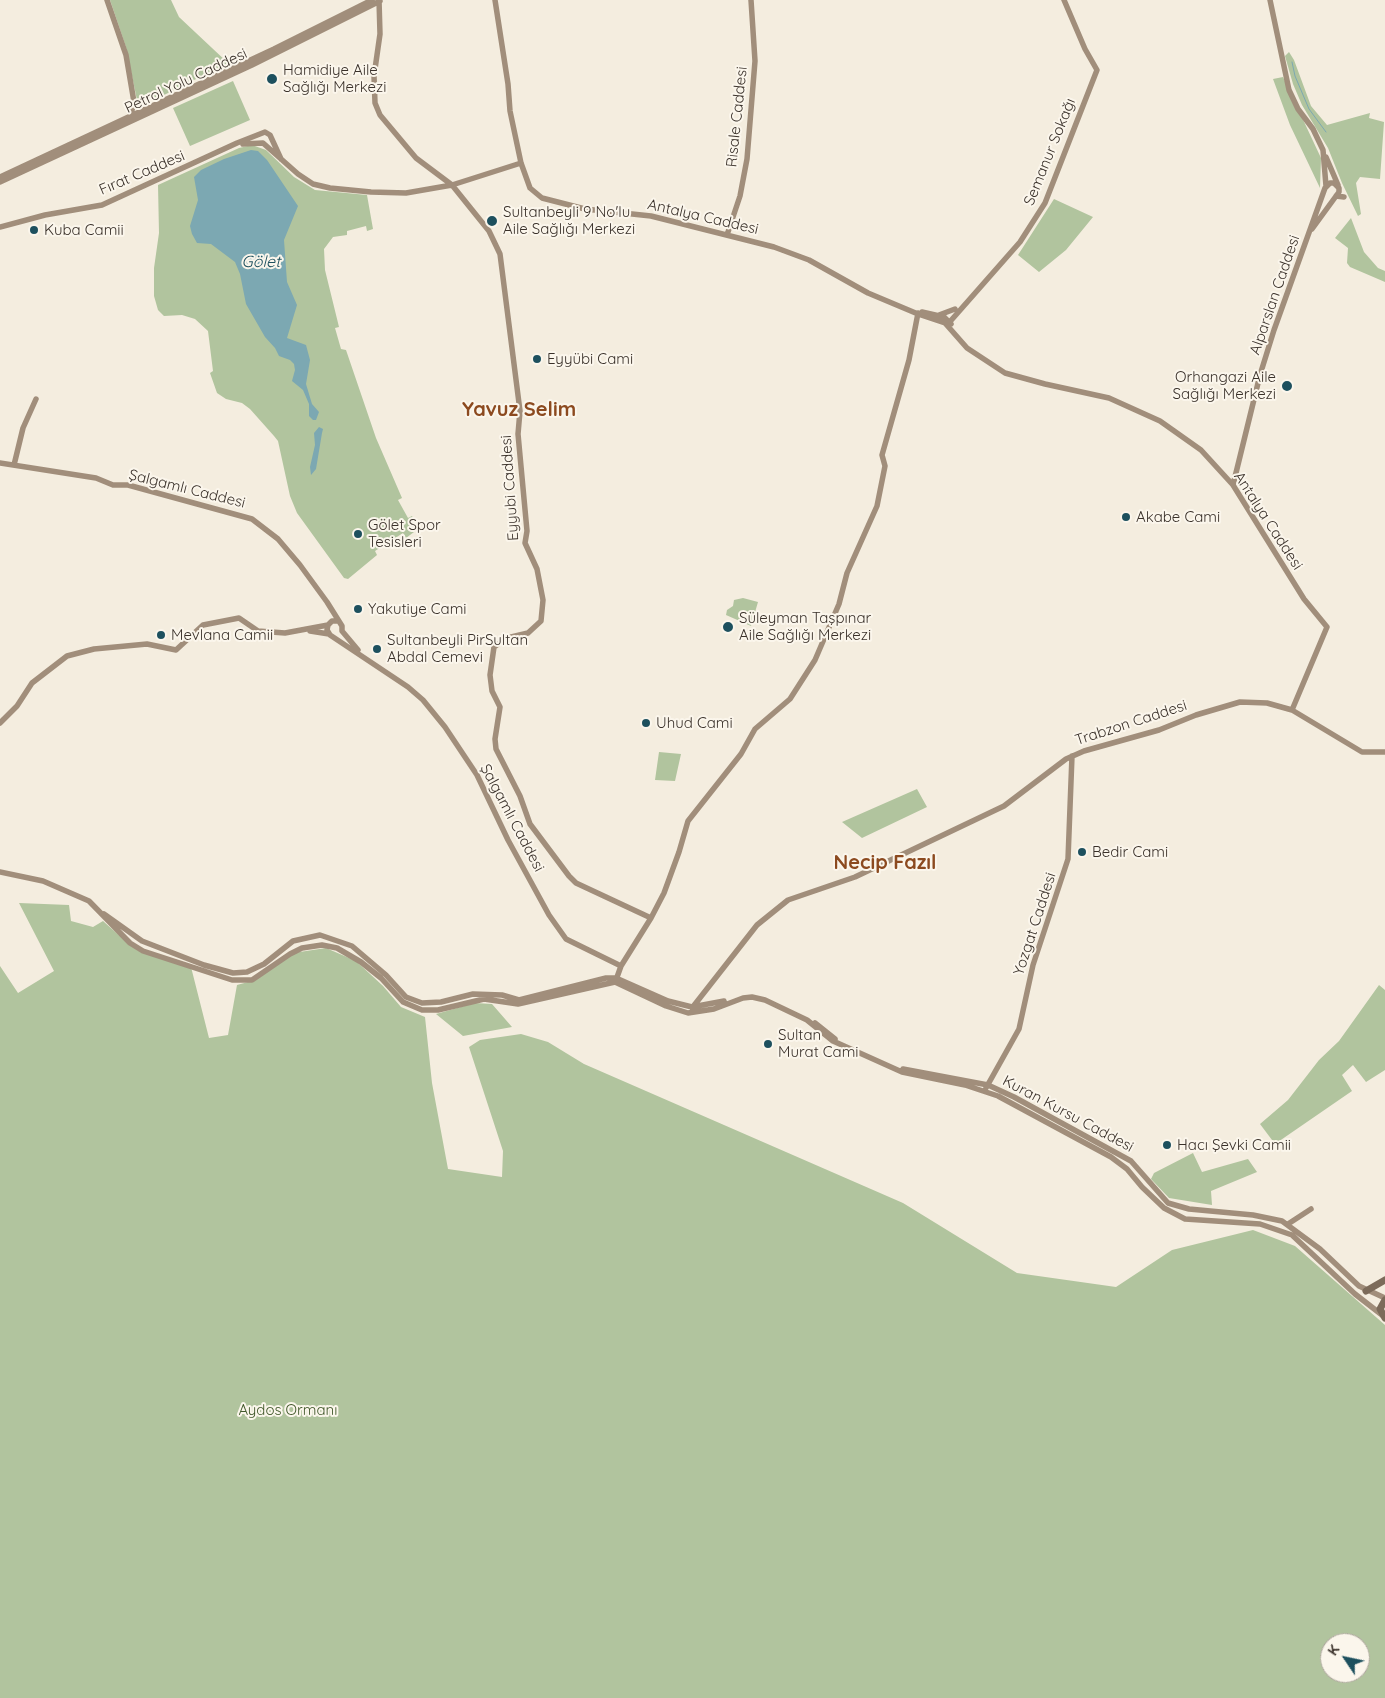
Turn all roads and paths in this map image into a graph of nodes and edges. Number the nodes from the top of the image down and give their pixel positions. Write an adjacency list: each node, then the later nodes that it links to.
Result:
1 (108, 0): 9 (street)
2 (372, 0): 8 (street, Petrol Yolu Caddesi)
3 (495, 0): 19 (street, Antalya Caddesi)
4 (751, 0): 27 (street, Risale Caddesi)
5 (1064, 0): 28 (street, Semanur Sokağı)
6 (1270, 0): 17 (street)
7 (380, 1): 8 (street, Petrol Yolu Caddesi); 22 (street, Eyyubi Caddesi)
8 (266, 55): 10 (street, Petrol Yolu Caddesi)
9 (134, 102): 11 (street); 12 (street)
10 (155, 106): 11 (street, Petrol Yolu Caddesi); 21 (street, Petrol Yolu Caddesi)
11 (144, 108): 12 (street, Petrol Yolu Caddesi)
12 (130, 114): 20 (street, Petrol Yolu Caddesi)
13 (263, 133): 14 (street); 15 (street); 16 (street)
14 (271, 136): 15 (street); 18 (street)
15 (263, 143): 16 (street); 18 (street)
16 (232, 146): 25 (street, Fırat Caddesi)
17 (1323, 150): 23 (street); 24 (street)
18 (281, 159): 22 (street)
19 (521, 162): 22 (street); 27 (street, Antalya Caddesi)
20 (0, 177)
21 (0, 182)
22 (452, 185): 49 (street, Eyyubi Caddesi)
23 (1326, 187): 24 (street); 24 (street); 26 (street)
24 (1336, 192): 26 (street)
25 (0, 227)
26 (1312, 229): 35 (street, Alparslan Caddesi)
27 (727, 235): 29 (street, Antalya Caddesi)
28 (958, 308): 30 (street); 31 (street, Semanur Sokağı)
29 (916, 312): 30 (street, Antalya Caddesi); 31 (street, Antalya Caddesi); 49 (street)
30 (939, 315): 31 (street, Antalya Caddesi)
31 (947, 322): 35 (street, Antalya Caddesi)
32 (36, 399): 34 (street)
33 (0, 463): 34 (street, Şalgamlı Caddesi)
34 (14, 465): 36 (street, Şalgamlı Caddesi)
35 (1233, 485): 43 (street, Antalya Caddesi)
36 (329, 607): 37 (street, Şalgamlı Caddesi); 38 (street)
37 (337, 621): 38 (street); 40 (street, Şalgamlı Caddesi)
38 (328, 624): 39 (street); 41 (street)
39 (308, 630): 41 (street); 44 (street)
40 (342, 631): 41 (street); 42 (street, Şalgamlı Caddesi)
41 (332, 635): 42 (street)
42 (362, 654): 50 (street, Şalgamlı Caddesi)
43 (1292, 710): 45 (street, Trabzon Caddesi); 46 (street, Trabzon Caddesi)
44 (0, 723)
45 (1385, 752)
46 (1072, 756): 53 (street, Trabzon Caddesi); 55 (street, Yozgat Caddesi)
47 (0, 872): 48 (street)
48 (100, 911): 52 (street); 52 (street)
49 (651, 918): 50 (street)
50 (621, 966): 51 (street)
51 (616, 980): 52 (street); 53 (street, Kuran Kursu Caddesi); 54 (street, Kuran Kursu Caddesi)
52 (467, 998)
53 (692, 1008): 54 (street, Trabzon Caddesi); 55 (street, Kuran Kursu Caddesi)
54 (688, 1013): 55 (street, Kuran Kursu Caddesi)
55 (986, 1088): 56 (street, Kuran Kursu Caddesi); 57 (street, Kuran Kursu Caddesi)
56 (1132, 1163): 57 (street); 58 (street, Kuran Kursu Caddesi)
57 (1127, 1169): 59 (street, Kuran Kursu Caddesi)
58 (1144, 1176): 59 (street); 61 (street, Kuran Kursu Caddesi)
59 (1136, 1180): 65 (street, Kuran Kursu Caddesi)
60 (1311, 1209): 61 (street)
61 (1288, 1224): 63 (street, Kuran Kursu Caddesi)
62 (1385, 1280): 63 (main road)
63 (1366, 1291): 64 (street, Kuran Kursu Caddesi)
64 (1385, 1299): 65 (main road)
65 (1383, 1316)

